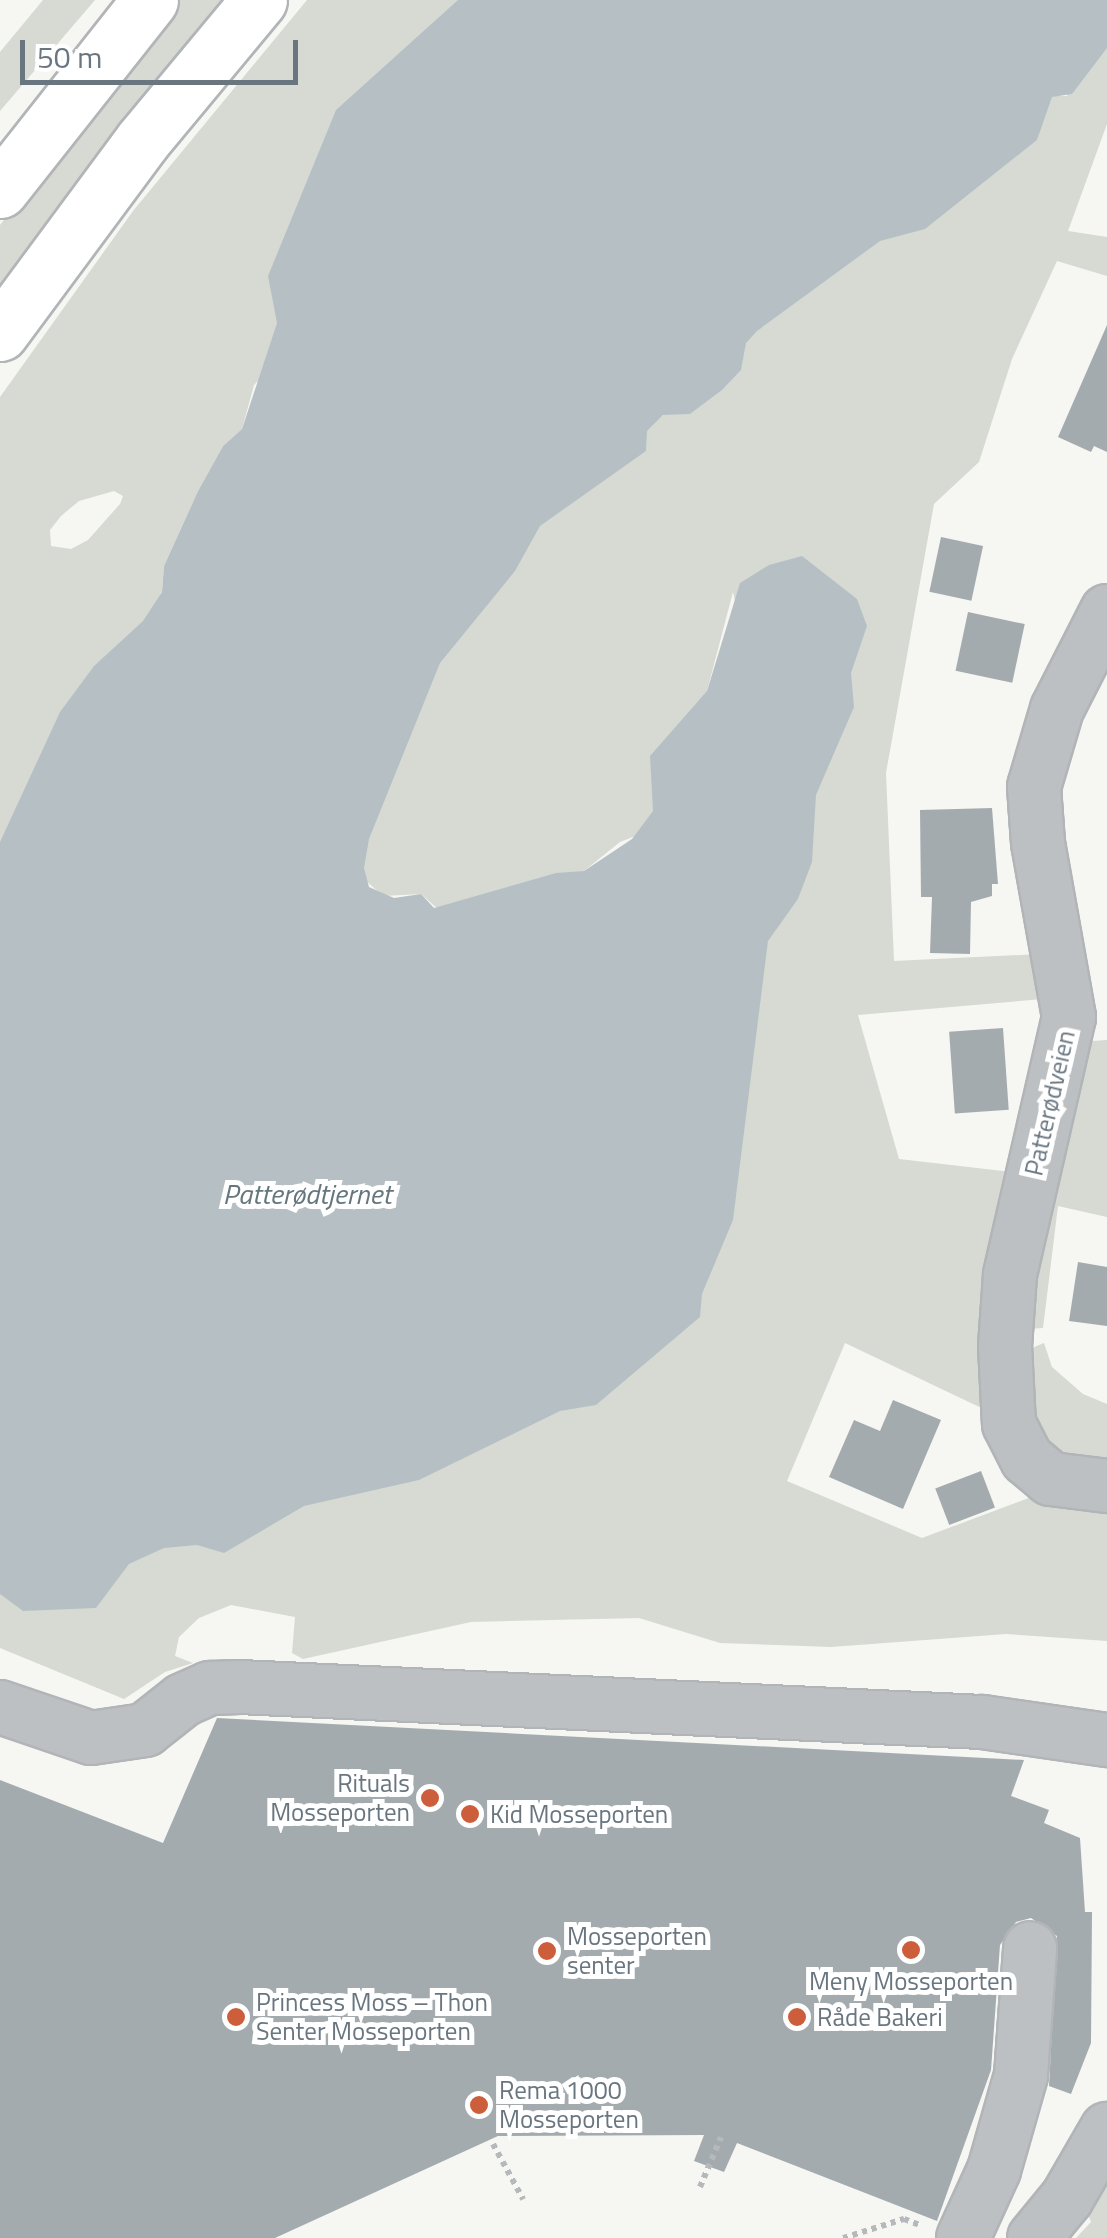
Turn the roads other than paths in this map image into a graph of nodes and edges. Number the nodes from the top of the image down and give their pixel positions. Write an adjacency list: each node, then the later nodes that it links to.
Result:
1 (150, 0): 3 (highway)
2 (260, 0): 4 (highway)
3 (0, 190)
4 (0, 333)
5 (1107, 610): 6 (street, Patterødveien)
6 (1107, 1486)
7 (0, 1706): 8 (street)
8 (1107, 1740)
9 (1030, 1948): 11 (street)
10 (1107, 2129): 14 (street)
11 (994, 2170): 12 (street); 13 (street)
12 (963, 2238)
13 (1000, 2238)
14 (1034, 2238)

